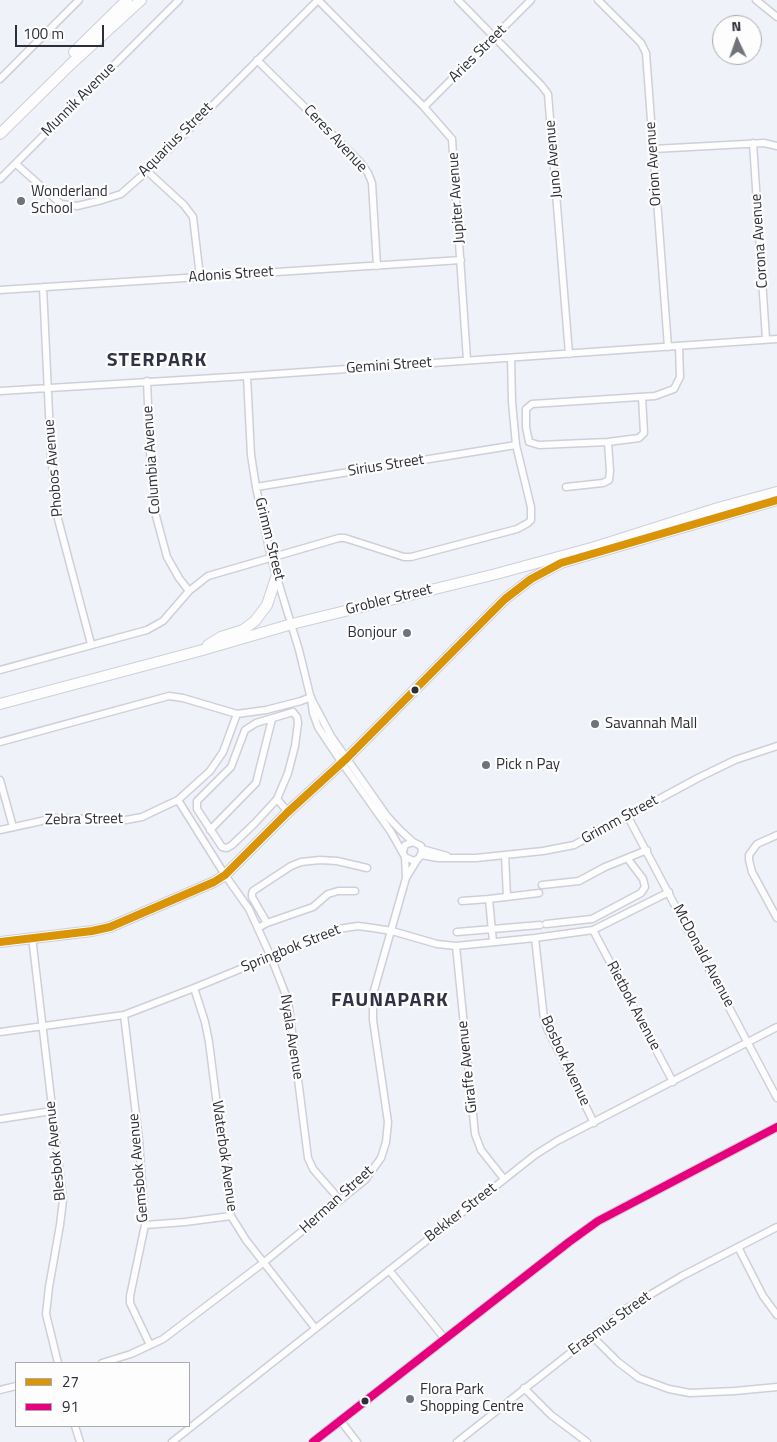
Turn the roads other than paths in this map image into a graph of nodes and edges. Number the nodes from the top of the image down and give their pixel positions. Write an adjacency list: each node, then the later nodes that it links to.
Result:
1 (127, 0): 15 (main road)
2 (141, 0): 16 (main road, Munnik Avenue)
3 (179, 0): 20 (street, Munnik Avenue)
4 (318, 0): 12 (street, Aquarius Street); 14 (street, Jupiter Avenue)
5 (458, 0): 11 (street, Juno Avenue)
6 (531, 0): 11 (street, Aries Street)
7 (598, 0): 19 (street, Orion Avenue)
8 (756, 0): 10 (street)
9 (77, 1): 13 (street)
10 (777, 17)
11 (495, 37): 14 (street, Aries Street); 32 (street, Juno Avenue)
12 (257, 60): 21 (street, Aquarius Street); 24 (street, Ceres Avenue)
13 (1, 74)
14 (424, 107): 23 (street, Jupiter Avenue)
15 (0, 125)
16 (0, 134)
17 (753, 143): 18 (street); 19 (street); 28 (street, Corona Avenue)
18 (777, 146)
19 (653, 149): 31 (street, Orion Avenue)
20 (16, 164): 21 (street, Aquarius Street); 22 (street, Munnik Avenue)
21 (147, 171): 25 (street)
22 (0, 179)
23 (461, 260): 24 (street, Adonis Street); 34 (street, Jupiter Avenue)
24 (377, 266): 25 (street, Adonis Street)
25 (200, 277): 26 (street, Adonis Street)
26 (43, 288): 27 (street, Adonis Street); 37 (street, Phobos Avenue)
27 (0, 290)
28 (766, 339): 29 (street, Gemini Street); 30 (street, Gemini Street)
29 (777, 339)
30 (679, 346): 31 (street, Gemini Street); 39 (street)
31 (668, 347): 32 (street, Gemini Street)
32 (569, 354): 33 (street, Gemini Street)
33 (511, 358): 34 (street, Gemini Street); 41 (street)
34 (467, 360): 35 (street, Gemini Street)
35 (247, 376): 36 (street, Gemini Street); 42 (street, Grimm Street)
36 (147, 381): 37 (street, Gemini Street); 51 (street, Columbia Avenue)
37 (48, 388): 38 (street, Gemini Street); 53 (street, Phobos Avenue)
38 (0, 391)
39 (642, 397): 40 (street); 40 (street)
40 (608, 442): 43 (street)
41 (516, 445): 42 (street, Sirius Street); 47 (street)
42 (256, 487): 47 (street, Grimm Street)
43 (566, 487)
44 (777, 492): 46 (main road, Grobler Street)
45 (777, 500): 48 (main road)
46 (604, 544): 48 (main road); 49 (main road, Grobler Street)
47 (271, 558): 50 (street, Grimm Street); 51 (street)
48 (561, 563): 49 (main road); 62 (main road)
49 (496, 574): 52 (main road, Grobler Street)
50 (277, 575): 52 (street, Grimm Street); 54 (main road)
51 (190, 591): 53 (street)
52 (292, 624): 54 (main road, Grobler Street); 56 (street, Grimm Street)
53 (91, 644): 55 (street)
54 (199, 651): 57 (main road, Grobler Street)
55 (0, 670)
56 (311, 698): 58 (street); 62 (street, Grimm Street)
57 (0, 704)
58 (237, 714): 60 (street); 65 (street, Zebra Street)
59 (272, 719): 64 (street); 70 (street); 70 (street)
60 (0, 742)
61 (777, 746): 67 (street, Grimm Street)
62 (344, 761): 66 (main road); 72 (street, Grimm Street); 74 (street, Grimm Street)
63 (0, 780): 68 (street)
64 (276, 798): 66 (street); 70 (street)
65 (178, 800): 68 (street, Zebra Street); 79 (street, Nyala Avenue)
66 (288, 812): 79 (main road)
67 (628, 815): 73 (street, McDonald Avenue); 76 (street, Grimm Street)
68 (13, 827): 69 (street, Zebra Street)
69 (0, 830)
70 (210, 830)
71 (777, 835): 88 (street)
72 (413, 842): 74 (street); 75 (street)
73 (646, 850): 77 (street); 83 (street, McDonald Avenue)
74 (404, 854): 75 (street); 80 (street, Herman Street)
75 (420, 855): 76 (street, Grimm Street); 80 (street, Herman Street)
76 (505, 855): 85 (street)
77 (628, 859): 81 (street); 91 (street)
78 (367, 868): 89 (street)
79 (225, 875): 90 (street, Nyala Avenue); 95 (main road)
80 (406, 878): 93 (street, Herman Street)
81 (542, 885)
82 (355, 891): 89 (street)
83 (669, 892): 92 (street, Springbok Street); 106 (street, McDonald Avenue)
84 (539, 893): 85 (street)
85 (507, 897): 86 (street)
86 (489, 898): 87 (street); 91 (street)
87 (462, 901)
88 (777, 918)
89 (267, 923): 90 (street)
90 (258, 928): 100 (street, Nyala Avenue)
91 (491, 929): 94 (street); 98 (street)
92 (593, 930): 96 (street, Springbok Street); 107 (street, Rietbok Avenue)
93 (392, 931): 99 (street, Springbok Street); 100 (street, Springbok Street); 114 (street, Herman Street)
94 (457, 932)
95 (32, 937): 97 (main road); 103 (street, Blesbok Avenue)
96 (535, 938): 98 (street, Springbok Street); 111 (street, Bosbok Avenue)
97 (0, 942)
98 (492, 942): 99 (street, Springbok Street)
99 (456, 946): 113 (street, Giraffe Avenue)
100 (271, 957): 101 (street, Springbok Street); 114 (street, Nyala Avenue)
101 (194, 988): 102 (street, Springbok Street); 115 (street, Waterbok Avenue)
102 (124, 1015): 103 (street, Springbok Street); 116 (street, Gemsbok Avenue)
103 (42, 1025): 105 (street, Springbok Street); 109 (street, Blesbok Avenue)
104 (777, 1027): 106 (street, Bekker Street)
105 (0, 1032)
106 (748, 1042): 107 (street, Bekker Street); 108 (street, McDonald Avenue)
107 (673, 1082): 111 (street, Bekker Street)
108 (777, 1098)
109 (52, 1111): 110 (street); 126 (street, Blesbok Avenue)
110 (0, 1118)
111 (594, 1123): 113 (street, Bekker Street)
112 (777, 1126): 124 (street)
113 (504, 1179): 120 (street, Bekker Street)
114 (340, 1200): 119 (street, Herman Street)
115 (231, 1216): 116 (street); 119 (street, Waterbok Avenue)
116 (145, 1225): 125 (street, Gemsbok Avenue)
117 (777, 1227): 118 (street, Erasmus Street)
118 (738, 1247): 121 (street); 123 (street, Erasmus Street)
119 (263, 1263): 122 (street, Waterbok Avenue); 125 (street, Herman Street)
120 (389, 1270): 122 (street, Bekker Street); 124 (street)
121 (777, 1315)
122 (316, 1328): 136 (street, Bekker Street)
123 (592, 1336): 129 (street); 130 (street, Erasmus Street)
124 (445, 1339): 132 (street)
125 (150, 1345): 127 (street, Herman Street)
126 (58, 1362)
127 (106, 1362)
128 (15, 1386): 131 (street)
129 (777, 1387)
130 (524, 1388): 134 (street, Erasmus Street); 139 (street)
131 (0, 1390)
132 (340, 1420): 137 (street); 138 (street)
133 (75, 1427): 135 (street)
134 (461, 1441)
135 (80, 1442)
136 (172, 1442)
137 (313, 1442)
138 (357, 1442)
139 (587, 1442)

